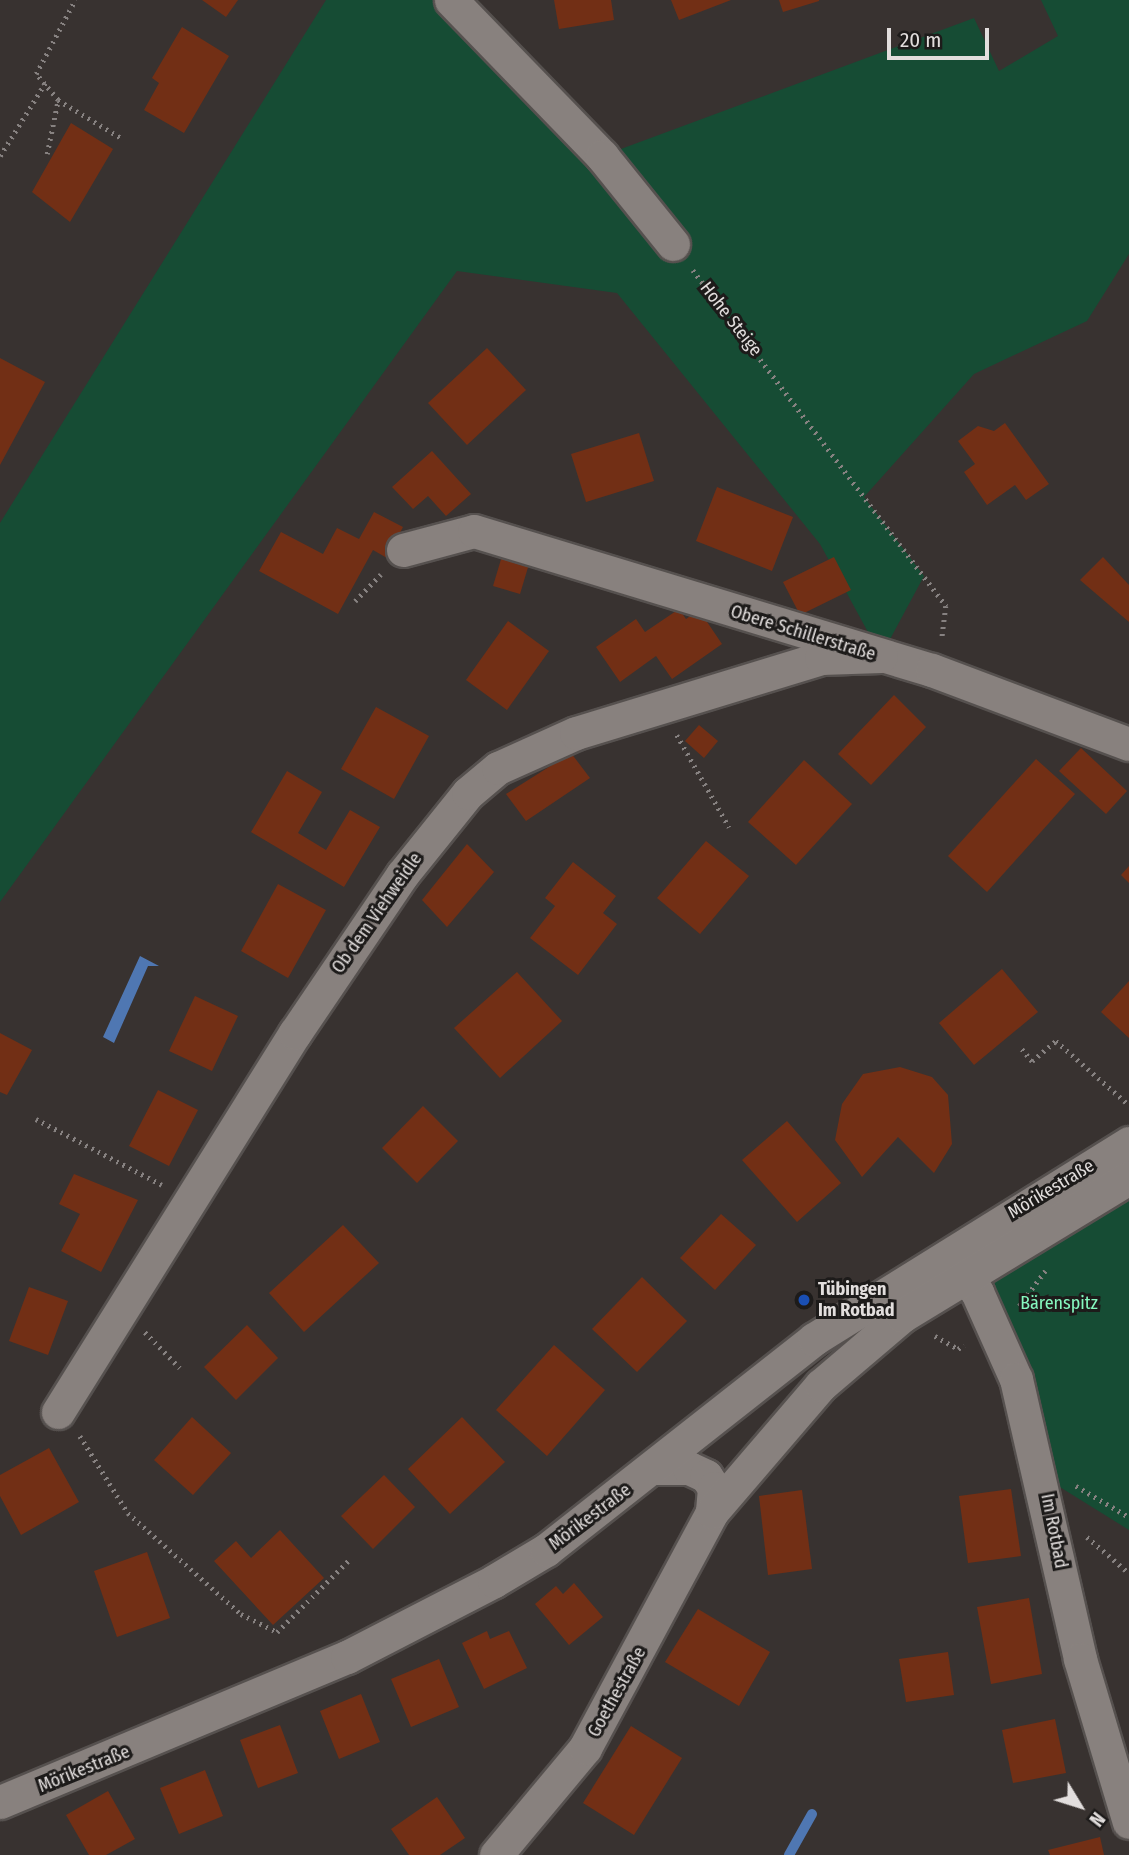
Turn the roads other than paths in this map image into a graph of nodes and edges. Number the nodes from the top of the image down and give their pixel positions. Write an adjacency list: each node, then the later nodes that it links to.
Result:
1 (451, 0): 2 (street)
2 (673, 244)
3 (403, 550): 4 (street, Obere Schillerstraße)
4 (881, 656): 5 (street, Obere Schillerstraße); 9 (street, Ob dem Viehweidle)
5 (1129, 744)
6 (1129, 1143): 8 (street, Mörikestraße)
7 (1129, 1178): 8 (street, Mörikestraße)
8 (955, 1265): 10 (street, Mörikestraße); 11 (street, Goethestraße); 13 (street, Im Rotbad)
9 (58, 1412)
10 (655, 1468): 11 (street); 12 (street, Mörikestraße)
11 (712, 1512): 14 (street, Goethestraße)
12 (0, 1802)
13 (1129, 1822)
14 (496, 1855)

